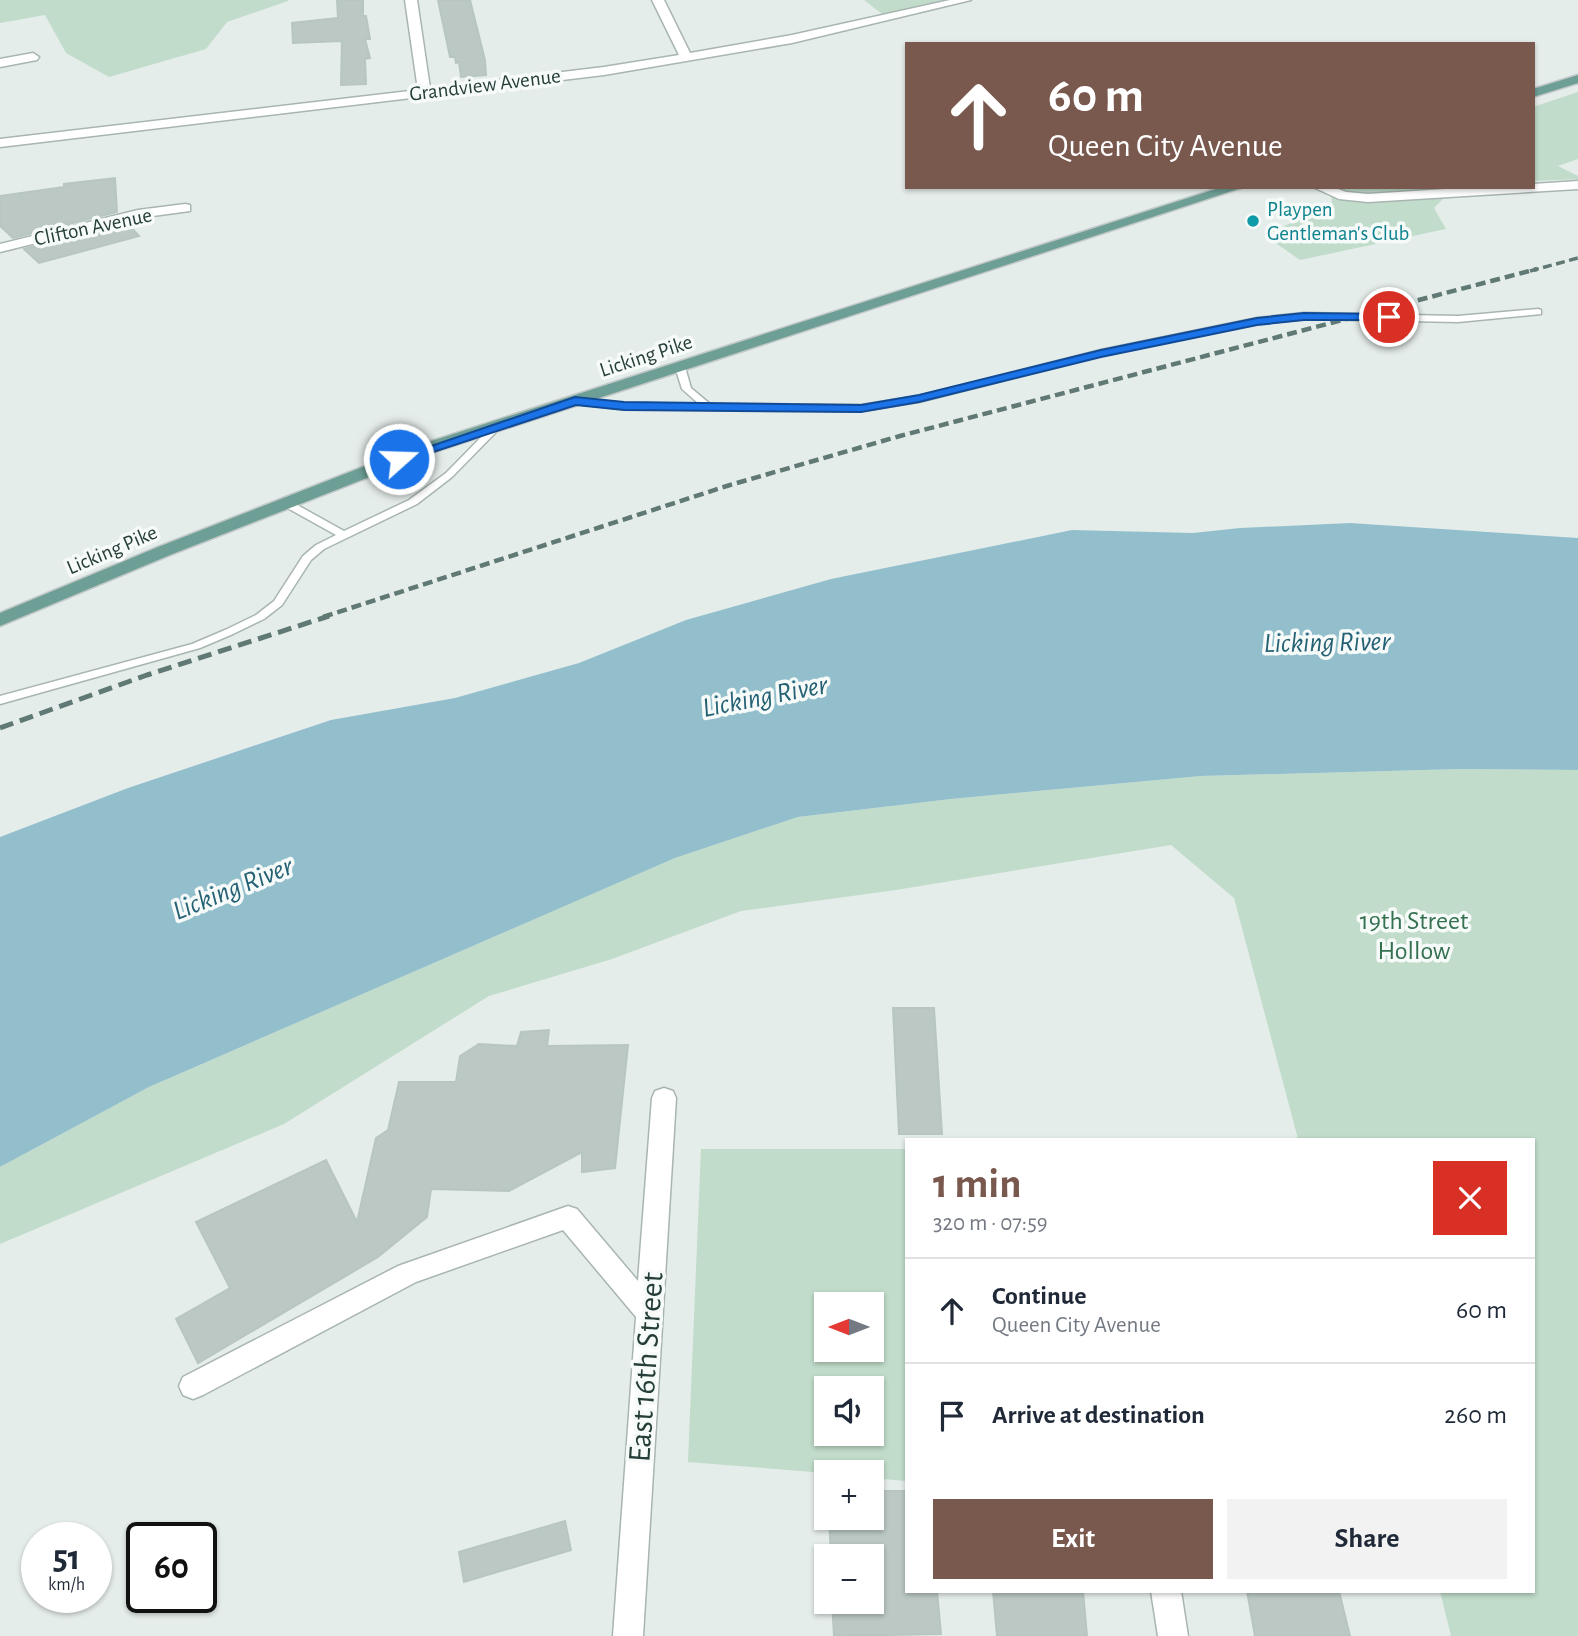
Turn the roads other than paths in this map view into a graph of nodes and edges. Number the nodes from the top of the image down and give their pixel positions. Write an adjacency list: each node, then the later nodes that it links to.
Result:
1 (411, 0): 8 (street)
2 (658, 0): 5 (street)
3 (965, 0): 5 (street, Grandview Avenue)
4 (33, 57): 6 (street)
5 (687, 57): 8 (street, Grandview Avenue)
6 (0, 64)
7 (1578, 79): 9 (main road)
8 (424, 91): 10 (street, Grandview Avenue)
9 (1535, 92)
10 (0, 143)
11 (1578, 185): 12 (street)
12 (1535, 188)
13 (1231, 189): 19 (main road, Licking Pike)
14 (1325, 189): 15 (street)
15 (1513, 189)
16 (186, 208): 17 (street, Clifton Avenue)
17 (0, 248)
18 (1538, 312): 21 (lane)
19 (680, 367): 20 (main road, Licking Pike); 21 (lane)
20 (575, 401): 21 (lane); 22 (main road, Licking Pike)
21 (708, 407)
22 (496, 427): 23 (main road, Licking Pike); 24 (lane)
23 (286, 503): 24 (lane); 25 (main road, Licking Pike)
24 (345, 536): 26 (lane)
25 (0, 620)
26 (0, 700)
27 (664, 1098): 28 (street, East 16th Street)
28 (649, 1313): 29 (street); 31 (street, East 16th Street)
29 (192, 1386)
30 (1166, 1593): 32 (street)
31 (628, 1636)
32 (1173, 1636)

